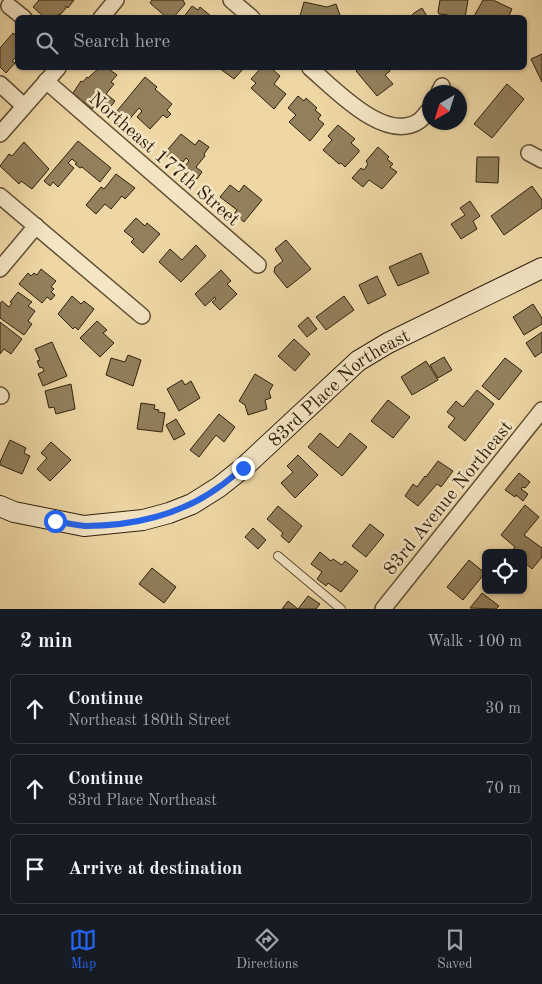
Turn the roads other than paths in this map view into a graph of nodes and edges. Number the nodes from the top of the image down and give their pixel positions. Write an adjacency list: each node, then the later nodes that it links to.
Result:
1 (116, 0): 5 (street)
2 (231, 0): 6 (street)
3 (9, 6): 4 (street)
4 (20, 15)
5 (104, 15)
6 (248, 15)
7 (56, 70): 9 (street)
8 (312, 70): 12 (street)
9 (46, 81): 11 (street); 16 (street, Northeast 177th Street)
10 (0, 84): 11 (street)
11 (24, 106): 13 (street)
12 (422, 117)
13 (0, 134)
14 (0, 196): 15 (street)
15 (36, 226): 18 (street); 19 (street)
16 (258, 265)
17 (542, 268): 21 (street, 83rd Place Northeast)
18 (0, 269)
19 (142, 316)
20 (542, 410): 24 (street, 83rd Avenue Northeast)
21 (0, 506)
22 (278, 556): 23 (lane)
23 (341, 609)
24 (383, 609)

